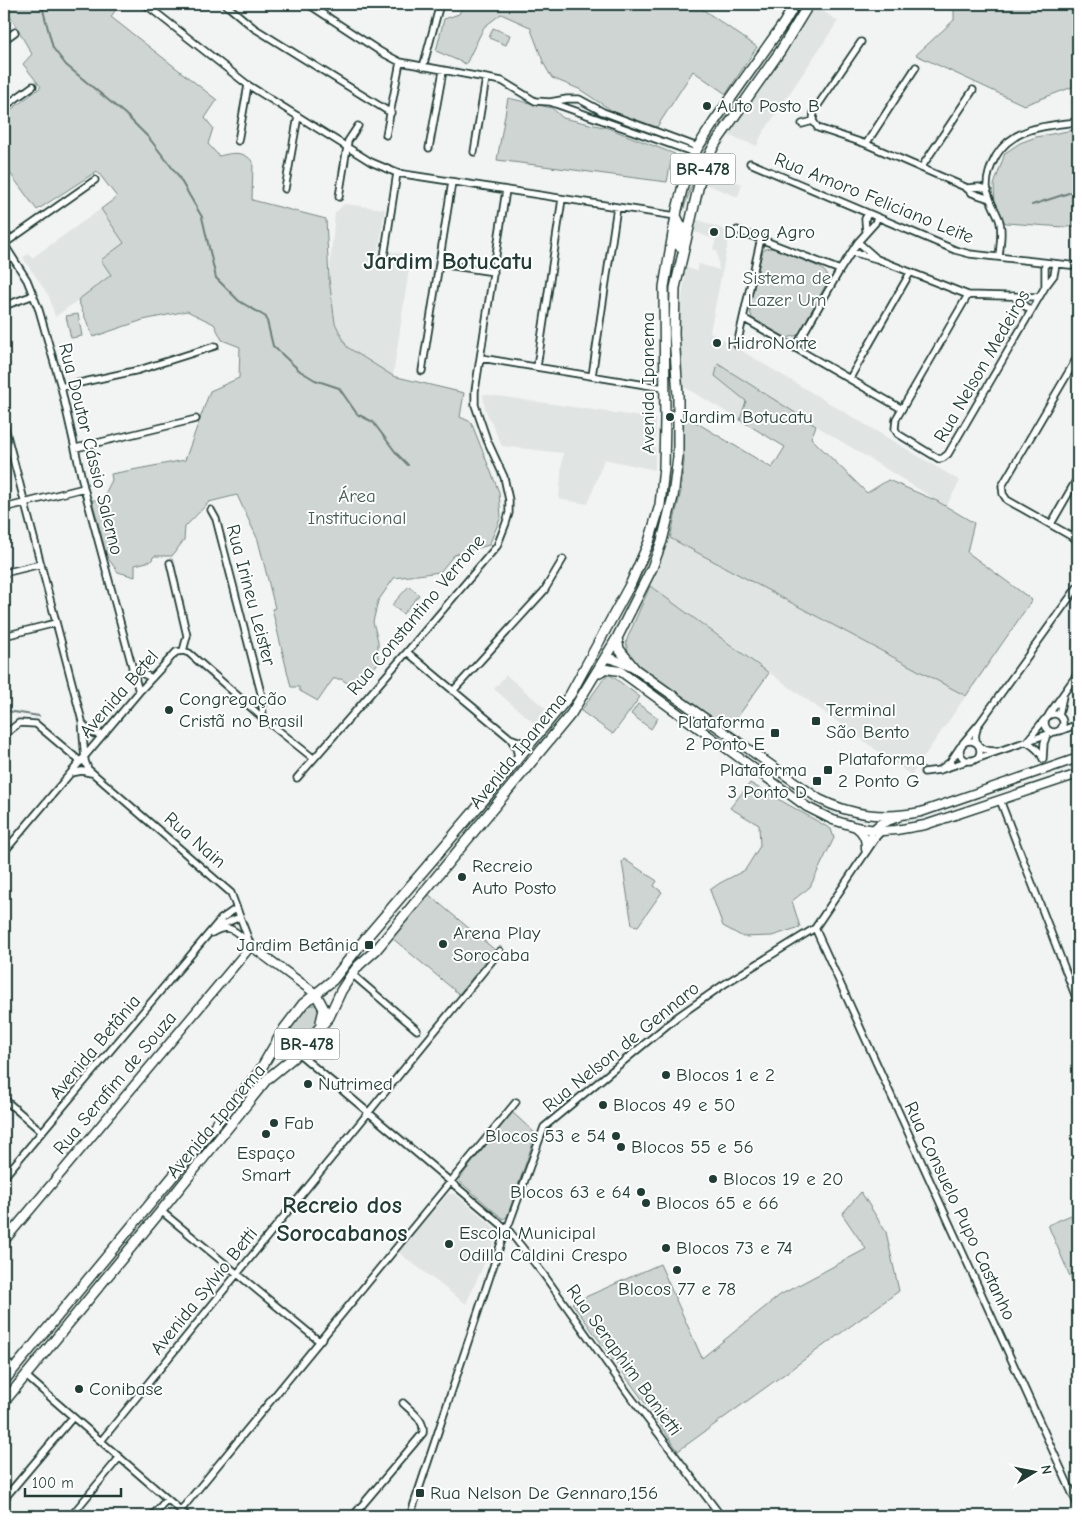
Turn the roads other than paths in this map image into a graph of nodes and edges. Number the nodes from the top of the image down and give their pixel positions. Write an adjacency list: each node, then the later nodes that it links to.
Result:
1 (147, 4): 15 (street)
2 (225, 4): 20 (street)
3 (308, 4): 10 (street)
4 (440, 4): 11 (street)
5 (795, 4): 31 (main road, Avenida Ipanema / BR-478)
6 (809, 4): 65 (main road, Avenida Ipanema / BR-478)
7 (16, 32): 8 (street)
8 (4, 40)
9 (861, 42): 22 (street)
10 (400, 62): 11 (street); 20 (street)
11 (423, 67): 13 (street)
12 (916, 67): 28 (street)
13 (443, 71): 14 (street); 30 (street)
14 (486, 78): 18 (street); 32 (street)
15 (248, 84): 21 (street); 27 (street)
16 (33, 86): 19 (street)
17 (973, 90): 34 (street)
18 (550, 102): 31 (street); 31 (street)
19 (4, 107)
20 (391, 113): 26 (street)
21 (298, 116): 29 (street); 39 (street)
22 (813, 121): 24 (street); 28 (street)
23 (1078, 122): 40 (street)
24 (802, 124)
25 (358, 126): 29 (street)
26 (386, 135)
27 (238, 141)
28 (866, 144): 34 (street)
29 (347, 147): 35 (street); 42 (street)
30 (429, 148)
31 (696, 150): 47 (main road, Avenida Ipanema / BR-478)
32 (474, 152)
33 (750, 163): 46 (street, Rua Amoro Feliciano Leite)
34 (921, 168): 38 (street)
35 (397, 173): 37 (street); 55 (street)
36 (95, 180): 53 (street)
37 (452, 182): 41 (street); 59 (street)
38 (965, 187): 40 (street); 44 (street)
39 (286, 189)
40 (985, 189): 44 (street)
41 (506, 190): 43 (street); 63 (street, Rua Constantino Verrone)
42 (339, 197)
43 (562, 199): 45 (street); 80 (street)
44 (990, 199): 56 (street)
45 (617, 207): 47 (street); 82 (street)
46 (868, 214): 48 (street, Rua Amoro Feliciano Leite); 50 (street)
47 (676, 216): 65 (main road); 85 (main road, Avenida Ipanema / BR-478)
48 (877, 218): 50 (street); 56 (street, Rua Amoro Feliciano Leite)
49 (737, 230): 51 (street)
50 (866, 231): 52 (street)
51 (761, 238): 62 (street); 73 (street)
52 (858, 242): 54 (street); 57 (street)
53 (4, 244): 67 (street, Rua Doutor Cássio Salerno)
54 (852, 252): 57 (street); 62 (street)
55 (384, 257)
56 (999, 257): 58 (street, Rua Amoro Feliciano Leite)
57 (877, 259): 64 (street)
58 (1045, 262): 60 (street, Rua Amoro Feliciano Leite); 66 (street, Rua Nelson Medeiros)
59 (440, 264): 63 (street); 81 (street)
60 (1056, 264): 61 (street, Rua Amoro Feliciano Leite); 66 (street, Rua Nelson Medeiros)
61 (1078, 266)
62 (840, 270): 76 (street)
63 (494, 272): 78 (street, Rua Constantino Verrone)
64 (910, 273): 68 (street); 83 (street)
65 (677, 276): 79 (main road, Avenida Ipanema / BR-478)
66 (1045, 287): 70 (street, Rua Nelson Medeiros)
67 (34, 295): 71 (street); 84 (street, Rua Doutor Cássio Salerno)
68 (968, 295): 69 (street); 86 (street)
69 (1013, 296): 70 (street); 72 (street)
70 (1039, 297): 72 (street, Rua Nelson Medeiros)
71 (4, 306)
72 (1031, 311): 86 (street, Rua Nelson Medeiros)
73 (743, 318): 74 (street); 76 (street)
74 (737, 345)
75 (216, 346): 84 (street)
76 (795, 348): 83 (street)
77 (1078, 356): 95 (street)
78 (481, 358): 80 (street); 106 (street, Rua Constantino Verrone)
79 (676, 363): 85 (main road); 104 (main road, Avenida Ipanema / BR-478)
80 (536, 367): 82 (street)
81 (422, 371)
82 (592, 376): 85 (street)
83 (850, 378): 86 (street)
84 (61, 387): 89 (street, Rua Doutor Cássio Salerno)
85 (664, 388): 108 (main road, Avenida Ipanema / BR-478)
86 (902, 409)
87 (196, 419): 89 (street)
88 (4, 424): 92 (street)
89 (76, 448): 91 (street, Rua Doutor Cássio Salerno)
90 (1078, 477): 95 (street)
91 (84, 488): 92 (street); 110 (street, Rua Doutor Cássio Salerno)
92 (24, 502): 93 (street); 99 (street)
93 (4, 508)
94 (211, 510): 118 (street, Rua Irineu Leister)
95 (1051, 524): 96 (street)
96 (1078, 540)
97 (563, 559): 114 (street)
98 (170, 563): 105 (street)
99 (41, 564): 100 (street); 102 (street)
100 (4, 573)
101 (1078, 587): 123 (street)
102 (56, 623): 103 (street); 120 (street)
103 (4, 636)
104 (617, 638): 107 (main road, Avenida Ipanema / BR-478); 109 (main road)
105 (183, 651): 113 (street, Avenida Betel); 118 (street)
106 (407, 652): 114 (street); 137 (street, Rua Constantino Verrone)
107 (605, 658): 108 (main road); 109 (main road); 112 (main road, Avenida Ipanema / BR-478)
108 (588, 663): 131 (main road, Avenida Ipanema / BR-478)
109 (634, 668): 148 (main road)
110 (132, 669): 113 (street); 115 (street, Rua Doutor Cássio Salerno)
111 (1078, 674): 116 (street)
112 (595, 675): 149 (main road); 161 (main road, Avenida Ipanema / BR-478)
113 (152, 678): 115 (street, Avenida Betel)
114 (453, 691): 128 (street)
115 (139, 692): 124 (street, Avenida Betel)
116 (1063, 694): 117 (street); 119 (street)
117 (1059, 715): 119 (street); 121 (street)
118 (263, 718): 137 (street)
119 (1047, 718): 125 (street); 129 (street)
120 (82, 721): 127 (street); 139 (street)
121 (1064, 721): 122 (street); 125 (street)
122 (1078, 723): 125 (street)
123 (979, 724): 132 (street); 133 (street)
124 (106, 732): 127 (street); 130 (street, Avenida Betel)
125 (1054, 733): 129 (street); 129 (street)
126 (4, 734): 139 (street, Rua Nain)
127 (94, 734): 130 (street)
128 (510, 738): 131 (street); 136 (street)
129 (1027, 742): 135 (street)
130 (96, 743): 134 (street, Avenida Betel)
131 (530, 743): 136 (main road, Avenida Ipanema / BR-478)
132 (977, 744): 133 (street); 135 (street); 140 (street)
133 (962, 745): 140 (street); 141 (street)
134 (91, 749): 139 (street, Avenida Betel); 144 (street)
135 (996, 751): 140 (street)
136 (518, 757): 163 (main road, Avenida Ipanema / BR-478)
137 (313, 758): 146 (street, Rua Constantino Verrone)
138 (1078, 758): 148 (main road)
139 (83, 759): 143 (street, Avenida Betel); 144 (street, Rua Nain)
140 (971, 760): 141 (street)
141 (940, 770): 142 (street)
142 (924, 772)
143 (71, 773): 144 (street); 152 (street, Avenida Betel)
144 (93, 774): 154 (street, Rua Nain)
145 (1078, 774): 147 (main road)
146 (297, 778)
147 (1000, 800): 151 (main road); 162 (street)
148 (899, 816): 150 (main road)
149 (856, 827): 150 (main road); 153 (main road)
150 (873, 830): 151 (main road); 153 (street, Rua Nelson de Gennaro)
151 (882, 831): 153 (street, Rua Nelson de Gennaro)
152 (4, 852)
153 (865, 853): 157 (street, Rua Nelson de Gennaro)
154 (231, 893): 155 (street, Rua Nain); 156 (street, Avenida Betânia)
155 (239, 914): 156 (street, Avenida Betânia); 158 (street, Avenida Betânia); 159 (street, Rua Nain)
156 (221, 919): 158 (street, Avenida Betânia)
157 (815, 928): 176 (street, Rua Nelson de Gennaro); 191 (street, Rua Consuelo Pupo Castanho)
158 (208, 936): 159 (street); 172 (street, Avenida Betânia)
159 (251, 946): 163 (main road); 177 (main road, Rua Serafim de Souza)
160 (500, 951): 171 (street, Avenida Sylvio Betti)
161 (352, 974): 166 (street); 167 (main road, Avenida Ipanema / BR-478)
162 (1076, 990): 164 (street)
163 (316, 994): 165 (main road, Avenida Ipanema / BR-478); 167 (main road)
164 (1078, 1003)
165 (284, 1029): 168 (main road); 181 (main road, Avenida Ipanema / BR-478)
166 (417, 1030)
167 (309, 1041): 168 (main road, Avenida Ipanema / BR-478)
168 (298, 1053): 171 (street, Rua Seraphim Banietti); 175 (main road, Avenida Ipanema / BR-478)
169 (4, 1099): 172 (street)
170 (516, 1102): 174 (street)
171 (369, 1112): 174 (street, Rua Seraphim Banietti); 178 (street, Avenida Sylvio Betti)
172 (42, 1132): 173 (street, Avenida Betânia)
173 (4, 1177)
174 (451, 1182): 176 (street, Rua Seraphim Banietti); 179 (street)
175 (162, 1211): 178 (street); 182 (main road, Avenida Ipanema / BR-478)
176 (507, 1229): 197 (street, Rua Nelson de Gennaro); 198 (street, Rua Seraphim Banietti)
177 (4, 1241)
178 (237, 1273): 179 (street); 187 (street, Avenida Sylvio Betti)
179 (319, 1342): 192 (street)
180 (4, 1359): 181 (street)
181 (14, 1368): 183 (main road, Avenida Ipanema / BR-478)
182 (26, 1376): 184 (main road, Avenida Ipanema / BR-478); 186 (street)
183 (4, 1381)
184 (4, 1402)
185 (403, 1403): 196 (street)
186 (73, 1417): 187 (street); 190 (street)
187 (101, 1441): 188 (street)
188 (120, 1458): 189 (street); 193 (street)
189 (167, 1499): 192 (street); 194 (street)
190 (4, 1500)
191 (1078, 1506)
192 (180, 1510): 195 (street)
193 (70, 1516)
194 (152, 1516)
195 (187, 1516)
196 (353, 1516)
197 (410, 1516)
198 (720, 1516)

